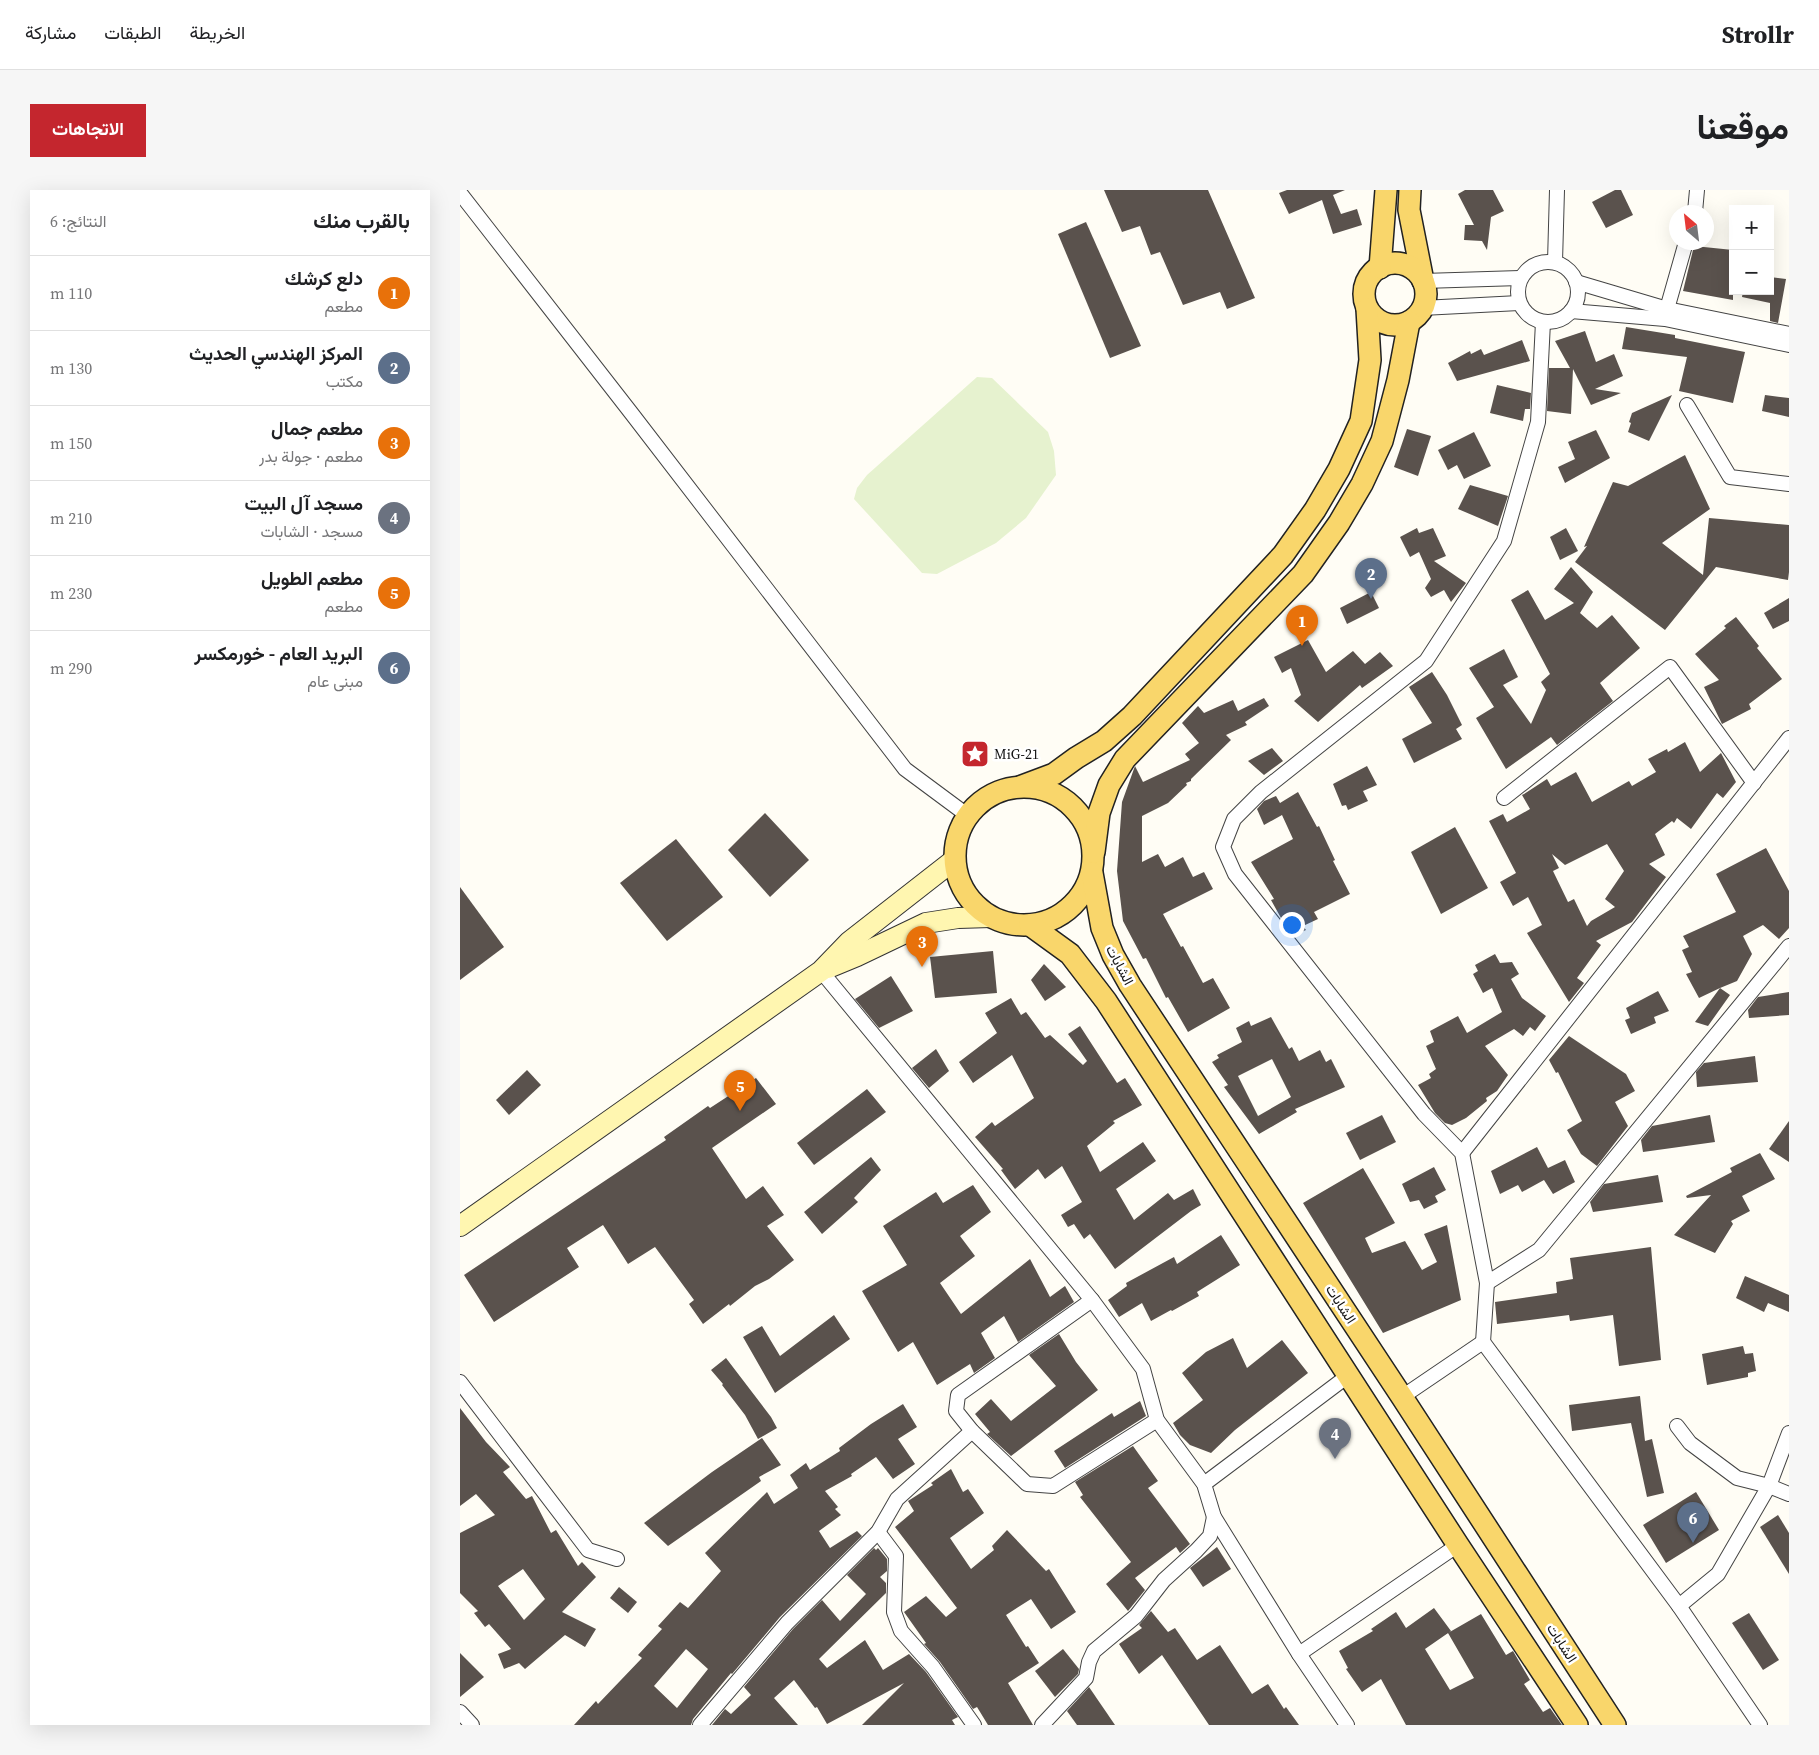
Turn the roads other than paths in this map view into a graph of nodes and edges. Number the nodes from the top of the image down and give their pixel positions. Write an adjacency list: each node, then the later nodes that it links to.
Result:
1 (1386, 190): 9 (main road)
2 (1410, 190): 11 (main road)
3 (1557, 190): 8 (street)
4 (1697, 190): 6 (street)
5 (460, 193): 27 (street)
6 (1696, 205)
7 (1684, 250): 15 (street)
8 (1555, 262): 10 (street); 12 (street)
9 (1380, 268): 11 (main road); 14 (main road)
10 (1520, 278): 11 (street); 13 (street)
11 (1423, 281): 17 (main road)
12 (1576, 282): 15 (street); 16 (street)
13 (1519, 303): 17 (street); 18 (street)
14 (1367, 309): 17 (main road); 25 (main road)
15 (1667, 309): 19 (street)
16 (1571, 311): 18 (street); 20 (street)
17 (1415, 315): 29 (main road)
18 (1543, 322): 34 (street)
19 (1789, 334)
20 (1789, 345)
21 (1687, 405): 22 (street)
22 (1789, 484)
23 (1789, 738): 24 (street)
24 (1754, 783): 26 (street); 34 (street)
25 (1022, 786): 27 (main road); 29 (main road)
26 (1504, 798)
27 (968, 815): 28 (main road)
28 (954, 860): 30 (main road); 33 (main road)
29 (1093, 862): 31 (main road); 41 (main road, الشابات)
30 (991, 917): 31 (main road); 33 (main road)
31 (1030, 925): 39 (main road)
32 (1789, 946): 36 (street)
33 (821, 971): 35 (main road); 37 (street)
34 (1462, 1153): 36 (street)
35 (460, 1226)
36 (1487, 1283): 38 (street)
37 (1092, 1300): 42 (street); 44 (street)
38 (1483, 1342): 41 (street); 53 (street)
39 (1349, 1375): 46 (street); 51 (main road)
40 (460, 1382): 52 (street)
41 (1402, 1397): 62 (main road, الشابات)
42 (1157, 1420): 44 (street); 46 (street)
43 (1677, 1426): 47 (street)
44 (972, 1431): 50 (street)
45 (1789, 1433): 47 (street)
46 (1204, 1484): 49 (street)
47 (1769, 1486): 48 (street); 53 (street)
48 (1789, 1494)
49 (1214, 1517): 54 (street); 59 (street)
50 (878, 1532): 57 (street); 58 (street)
51 (1458, 1545): 54 (street); 61 (main road)
52 (617, 1559)
53 (1680, 1606): 63 (street)
54 (1299, 1654): 60 (street)
55 (460, 1712): 56 (street)
56 (472, 1725)
57 (700, 1725)
58 (974, 1725)
59 (1042, 1725)
60 (1347, 1725)
61 (1578, 1725)
62 (1615, 1725)
63 (1760, 1725)

